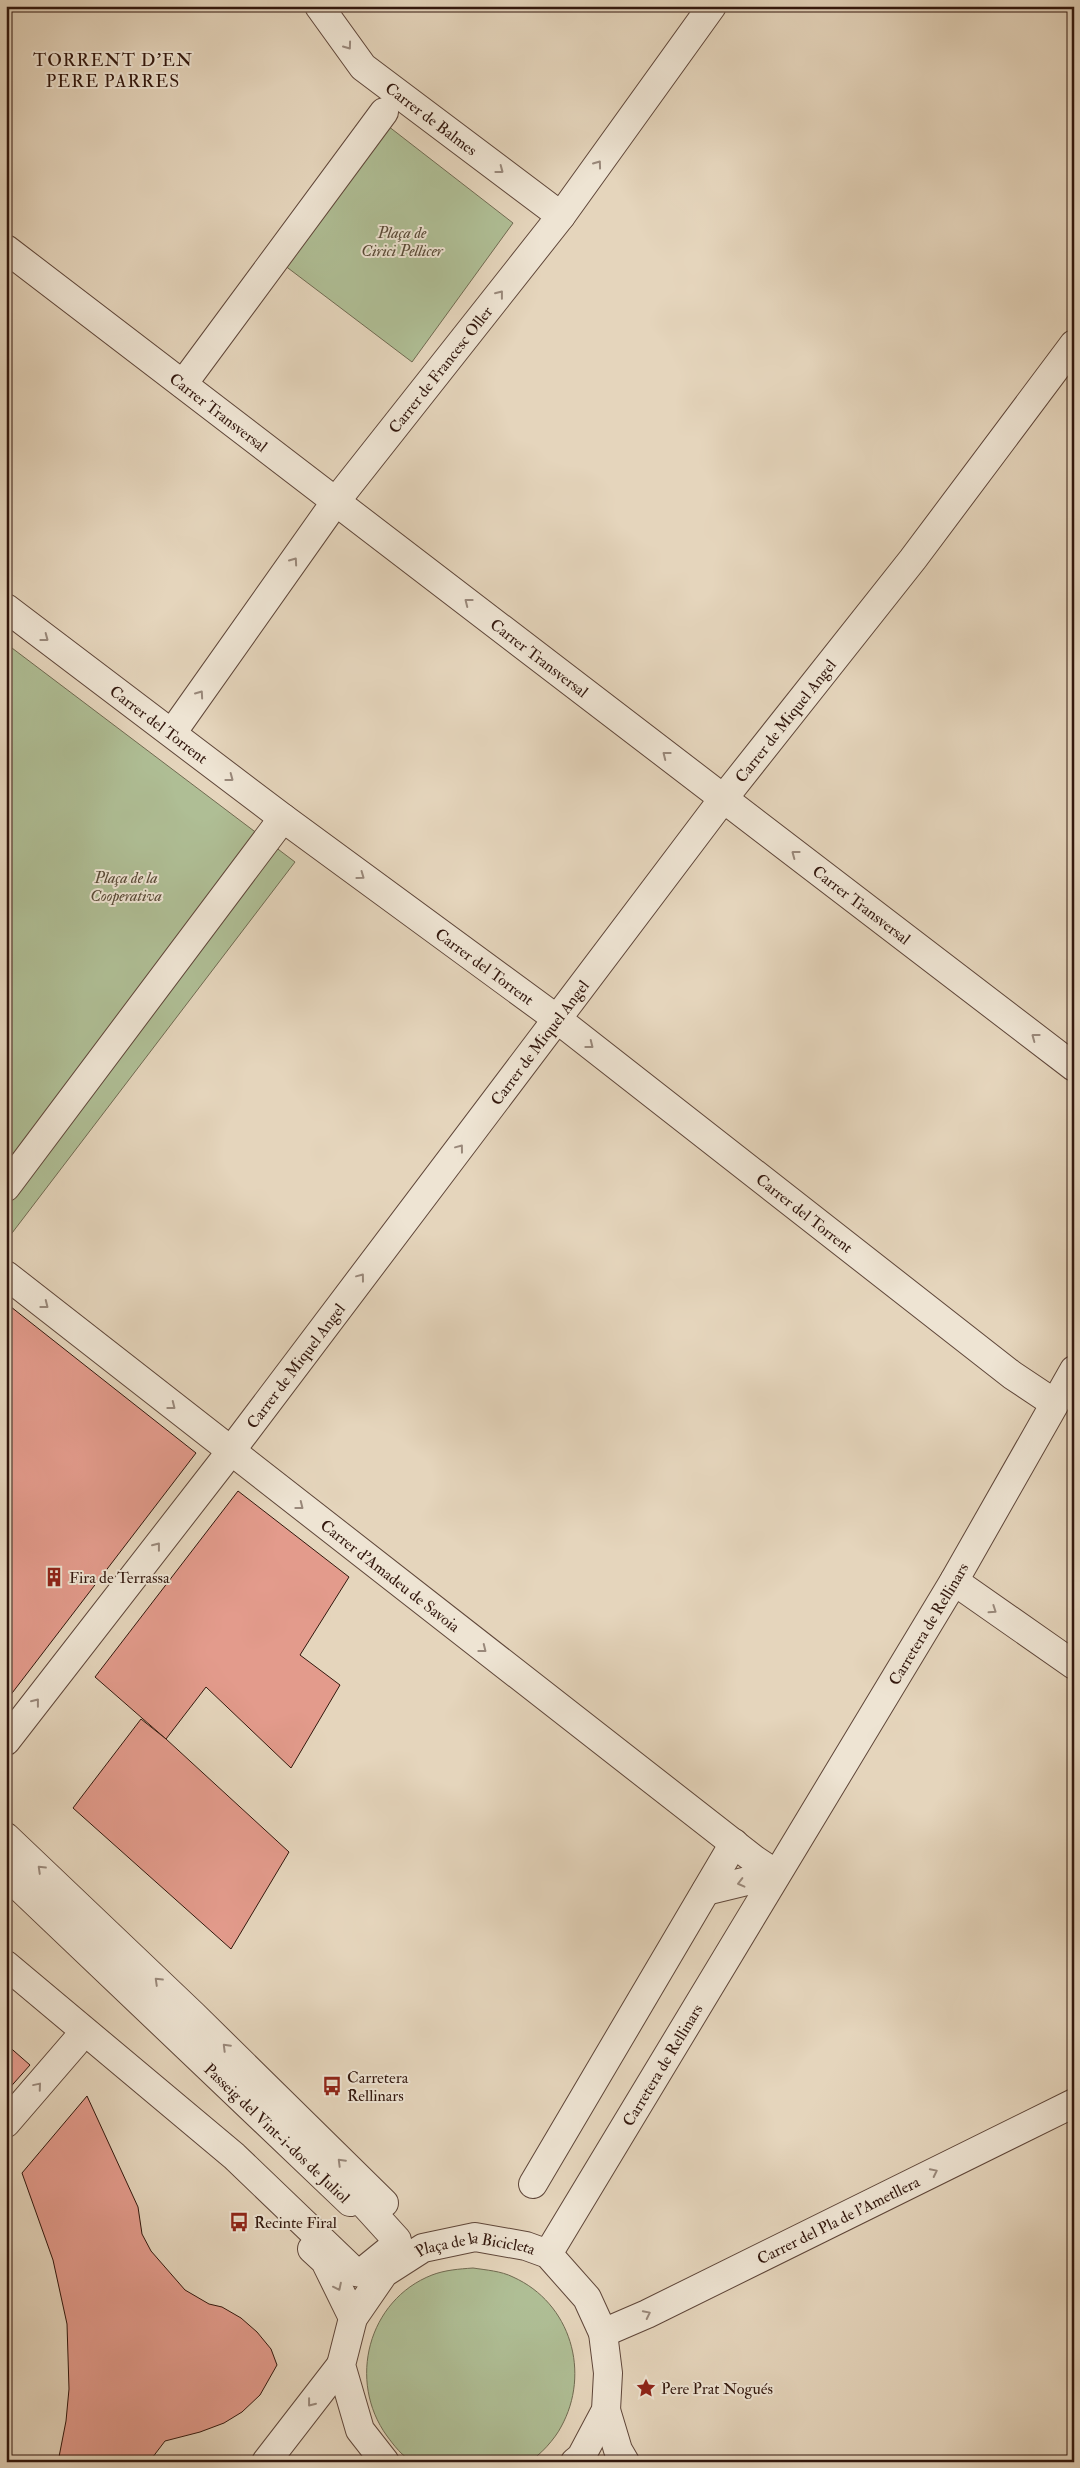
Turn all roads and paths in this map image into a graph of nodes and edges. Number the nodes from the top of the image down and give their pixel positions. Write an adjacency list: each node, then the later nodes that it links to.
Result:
1 (319, 6): 4 (street, Carrer de Balmes, one-way to 4)
2 (712, 6): 4 (street, Carrer de Francesc Oller, one-way to 2)
3 (384, 112): 7 (street)
4 (561, 216): 8 (street, Carrer de Francesc Oller, one-way to 4)
5 (6, 249): 7 (street, Carrer Transversal)
6 (1074, 344): 11 (street, Carrer de Miquel Angel)
7 (183, 384): 8 (street, Carrer Transversal)
8 (336, 501): 10 (street, Carrer de Francesc Oller, one-way to 8); 11 (street, Carrer Transversal, one-way to 8)
9 (6, 608): 10 (street, Carrer del Torrent, one-way to 10)
10 (172, 733): 12 (street, Carrer del Torrent, one-way to 12)
11 (723, 799): 13 (street, Carrer de Miquel Angel); 14 (street, Carrer Transversal, one-way to 11)
12 (283, 818): 13 (street, Carrer del Torrent, one-way to 13); 15 (street)
13 (558, 1019): 18 (street, Carrer del Torrent, one-way to 18); 19 (street, Carrer de Miquel Angel, one-way to 13)
14 (1074, 1067)
15 (6, 1187)
16 (6, 1275): 19 (street, Carrer d'Amadeu de Savoia, one-way to 19)
17 (1074, 1370): 18 (street, Carretera de Rellinars)
18 (1054, 1403): 20 (street, Carretera de Rellinars)
19 (232, 1449): 22 (street, Carrer de Miquel Angel, one-way to 19); 24 (street, Carrer d'Amadeu de Savoia, one-way to 24)
20 (954, 1581): 21 (street, one-way to 21); 26 (street, Carretera de Rellinars)
21 (1074, 1665)
22 (6, 1741)
23 (6, 1837): 34 (street, Passeig del Vint-i-dos de Juliol, one-way to 23)
24 (734, 1843): 26 (street, Carrer d'Amadeu de Savoia); 27 (street)
25 (6, 1863): 28 (street, Passeig del Vint-i-dos de Juliol)
26 (776, 1874): 27 (street, one-way to 27); 35 (street, Carretera de Rellinars)
27 (706, 1892): 33 (street)
28 (6, 1965)
29 (6, 1985): 30 (street)
30 (74, 2043): 32 (street, one-way to 30); 36 (street, one-way to 36)
31 (1074, 2103): 37 (street, Carrer del Pla de l'Ametllera, one-way to 31)
32 (6, 2123)
33 (534, 2184)
34 (423, 2248): 35 (street, Plaça de la Bicicleta); 36 (street, Plaça de la Bicicleta)
35 (548, 2254): 37 (street, Plaça de la Bicicleta)
36 (352, 2318): 38 (street, Plaça de la Bicicleta)
37 (603, 2333): 39 (street, Plaça de la Bicicleta)
38 (341, 2365): 40 (street, one-way to 40); 41 (street, Plaça de la Bicicleta)
39 (606, 2410): 42 (street, Plaça de la Bicicleta); 43 (street)
40 (266, 2462)
41 (385, 2462)
42 (575, 2462)
43 (625, 2462)

